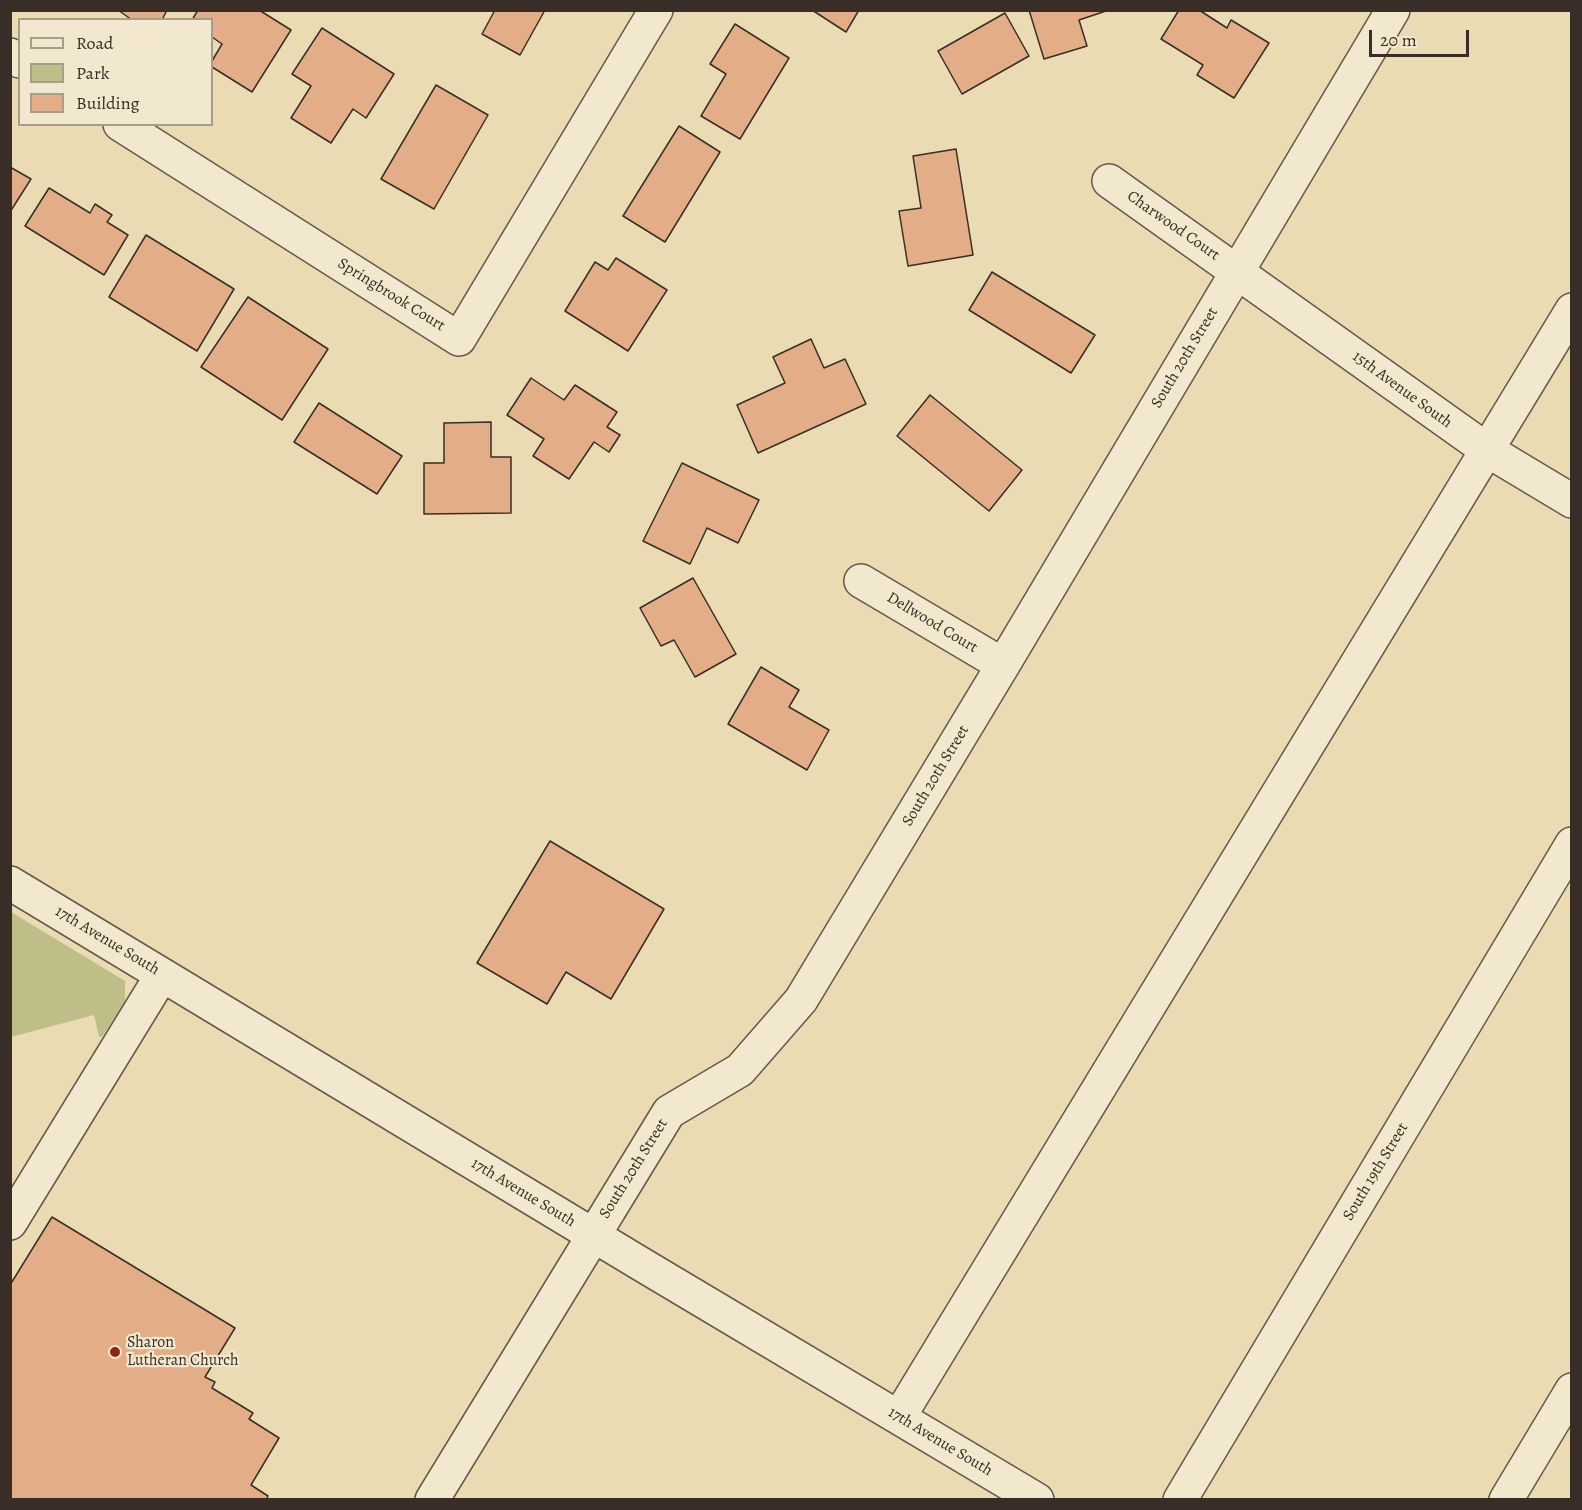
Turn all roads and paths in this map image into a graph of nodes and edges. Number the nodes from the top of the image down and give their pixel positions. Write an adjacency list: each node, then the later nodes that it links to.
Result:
1 (656, 10): 3 (street, Springbrook Court)
2 (1393, 10): 5 (street, South 20th Street)
3 (123, 126)
4 (1109, 181): 5 (street, Charwood Court)
5 (1236, 272): 7 (street, 15th Avenue South); 10 (street, South 20th Street)
6 (1572, 310): 7 (street)
7 (1486, 450): 8 (street, 15th Avenue South); 17 (street)
8 (1572, 501)
9 (861, 581): 10 (street, Dellwood Court)
10 (1003, 665): 15 (street, South 20th Street)
11 (1572, 844): 20 (street, South 19th Street)
12 (10, 883): 13 (street, 17th Avenue South)
13 (162, 975): 14 (street); 15 (street, 17th Avenue South)
14 (10, 1223)
15 (594, 1235): 17 (street, 17th Avenue South); 18 (street, South 20th Street)
16 (1572, 1390): 21 (street)
17 (899, 1417): 19 (street, 17th Avenue South)
18 (432, 1500)
19 (1037, 1500)
20 (1180, 1500)
21 (1506, 1500)

